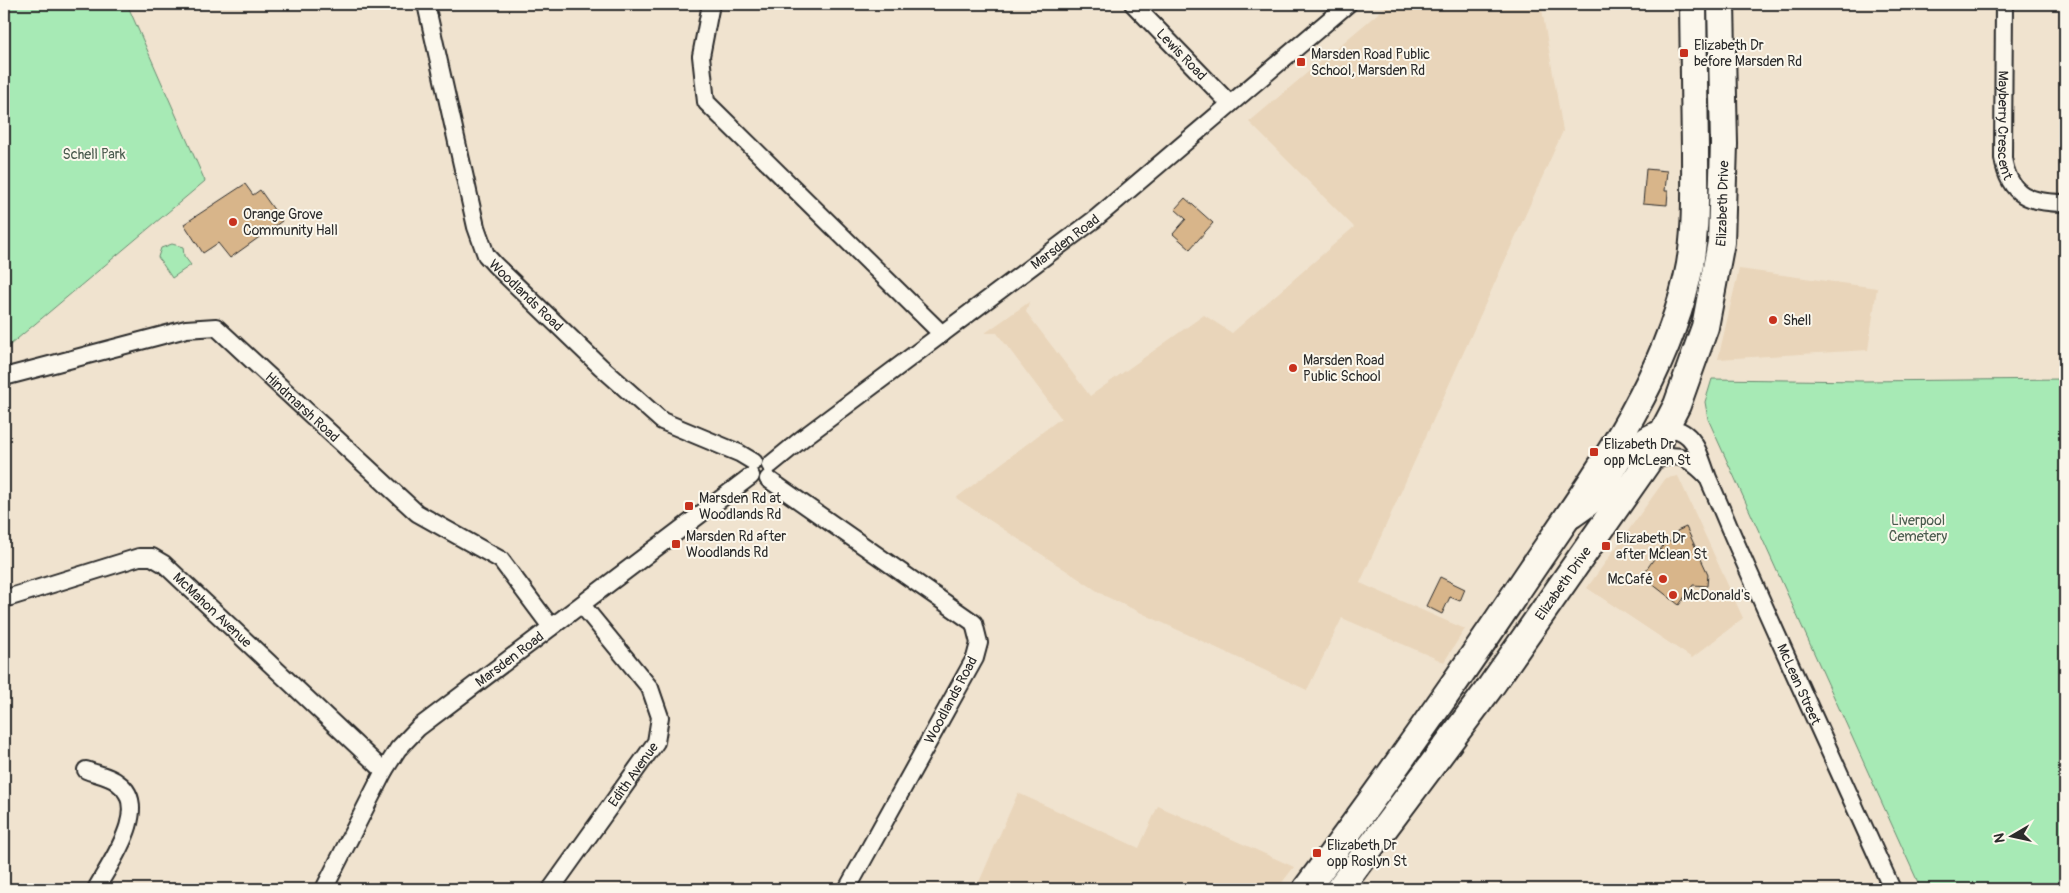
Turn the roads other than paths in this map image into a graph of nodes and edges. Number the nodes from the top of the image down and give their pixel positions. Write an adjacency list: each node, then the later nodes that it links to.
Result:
1 (426, 4): 14 (street, Woodlands Road)
2 (711, 4): 10 (street)
3 (1133, 4): 8 (street, Lewis Road)
4 (1348, 4): 8 (street, Marsden Road)
5 (1693, 4): 17 (main road, Elizabeth Drive)
6 (1721, 4): 12 (main road, Elizabeth Drive)
7 (2004, 4): 9 (street, Mayberry Crescent)
8 (1230, 104): 10 (street, Marsden Road)
9 (2065, 204)
10 (942, 334): 15 (street, Marsden Road)
11 (4, 376): 20 (street, Hindmarsh Road)
12 (1665, 429): 13 (main road, Elizabeth Drive); 16 (street, McLean Street); 17 (street)
13 (1647, 463): 16 (street, McLean Street); 28 (main road, Elizabeth Drive)
14 (752, 469): 15 (street, Woodlands Road); 19 (street, Marsden Road)
15 (769, 472): 26 (street, Woodlands Road)
16 (1707, 477): 29 (street, McLean Street)
17 (1556, 534): 27 (main road, Elizabeth Drive)
18 (4, 599): 22 (street, McMahon Avenue)
19 (582, 605): 20 (street, Marsden Road); 25 (street, Edith Avenue)
20 (551, 627): 22 (street, Marsden Road)
21 (86, 770): 23 (street)
22 (384, 771): 24 (street, Marsden Road)
23 (96, 889)
24 (324, 889)
25 (551, 889)
26 (847, 889)
27 (1306, 889)
28 (1339, 889)
29 (1892, 889)

